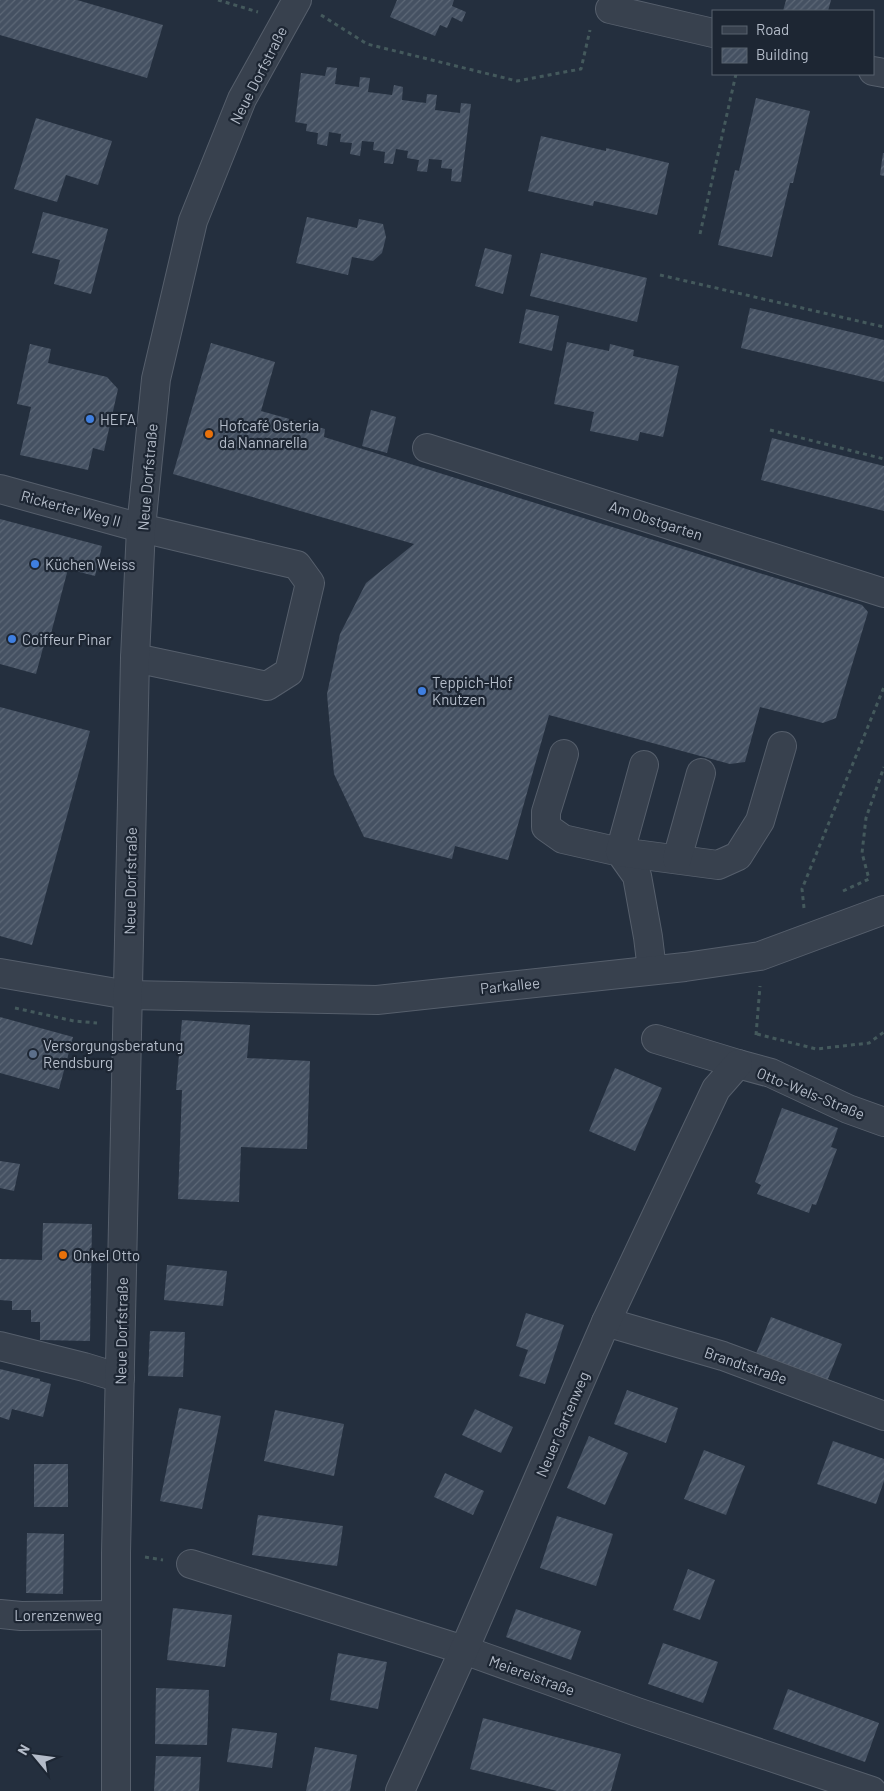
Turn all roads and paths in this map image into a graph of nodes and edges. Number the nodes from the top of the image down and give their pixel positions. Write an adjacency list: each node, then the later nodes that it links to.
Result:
1 (218, 0): 2 (path)
2 (293, 7): 3 (path); 13 (street, Neue Dorfstraße)
3 (610, 9): 4 (street)
4 (712, 33)
5 (736, 75): 6 (path)
6 (700, 234)
7 (660, 275): 8 (path)
8 (884, 327)
9 (770, 430): 11 (path)
10 (428, 448): 14 (street, Am Obstgarten)
11 (884, 459)
12 (0, 489): 13 (street, Rickerter Weg II)
13 (141, 528): 15 (street, Neue Dorfstraße); 15 (street, Rickerter Weg II)
14 (884, 593)
15 (134, 658): 30 (street, Neue Dorfstraße)
16 (884, 687): 26 (path)
17 (782, 746): 23 (street)
18 (564, 754): 22 (street)
19 (644, 764): 22 (street)
20 (884, 767): 24 (path)
21 (701, 773): 23 (street)
22 (620, 852): 23 (street); 28 (street)
23 (677, 859)
24 (839, 893)
25 (884, 910): 26 (street, Parkallee)
26 (806, 939): 27 (street, Parkallee)
27 (760, 956): 28 (street, Parkallee); 31 (path)
28 (652, 970): 30 (street, Parkallee)
29 (0, 973): 30 (street, Parkallee)
30 (128, 994): 37 (street, Neue Dorfstraße)
31 (884, 1032)
32 (656, 1039): 33 (street, Otto-Wels-Straße)
33 (738, 1064): 34 (street, Otto-Wels-Straße); 35 (street, Neuer Gartenweg)
34 (884, 1122)
35 (606, 1322): 38 (street, Brandtstraße); 43 (street, Neuer Gartenweg)
36 (0, 1346): 37 (street)
37 (120, 1378): 39 (street, Neue Dorfstraße)
38 (884, 1416)
39 (116, 1553): 40 (path); 42 (street, Neue Dorfstraße)
40 (191, 1564): 43 (street, Meiereistraße)
41 (0, 1614): 42 (street, Lorenzenweg)
42 (116, 1616): 44 (street, Neue Dorfstraße)
43 (464, 1650): 45 (street, Neuer Gartenweg); 46 (street, Meiereistraße)
44 (116, 1791)
45 (400, 1791)
46 (872, 1791)

